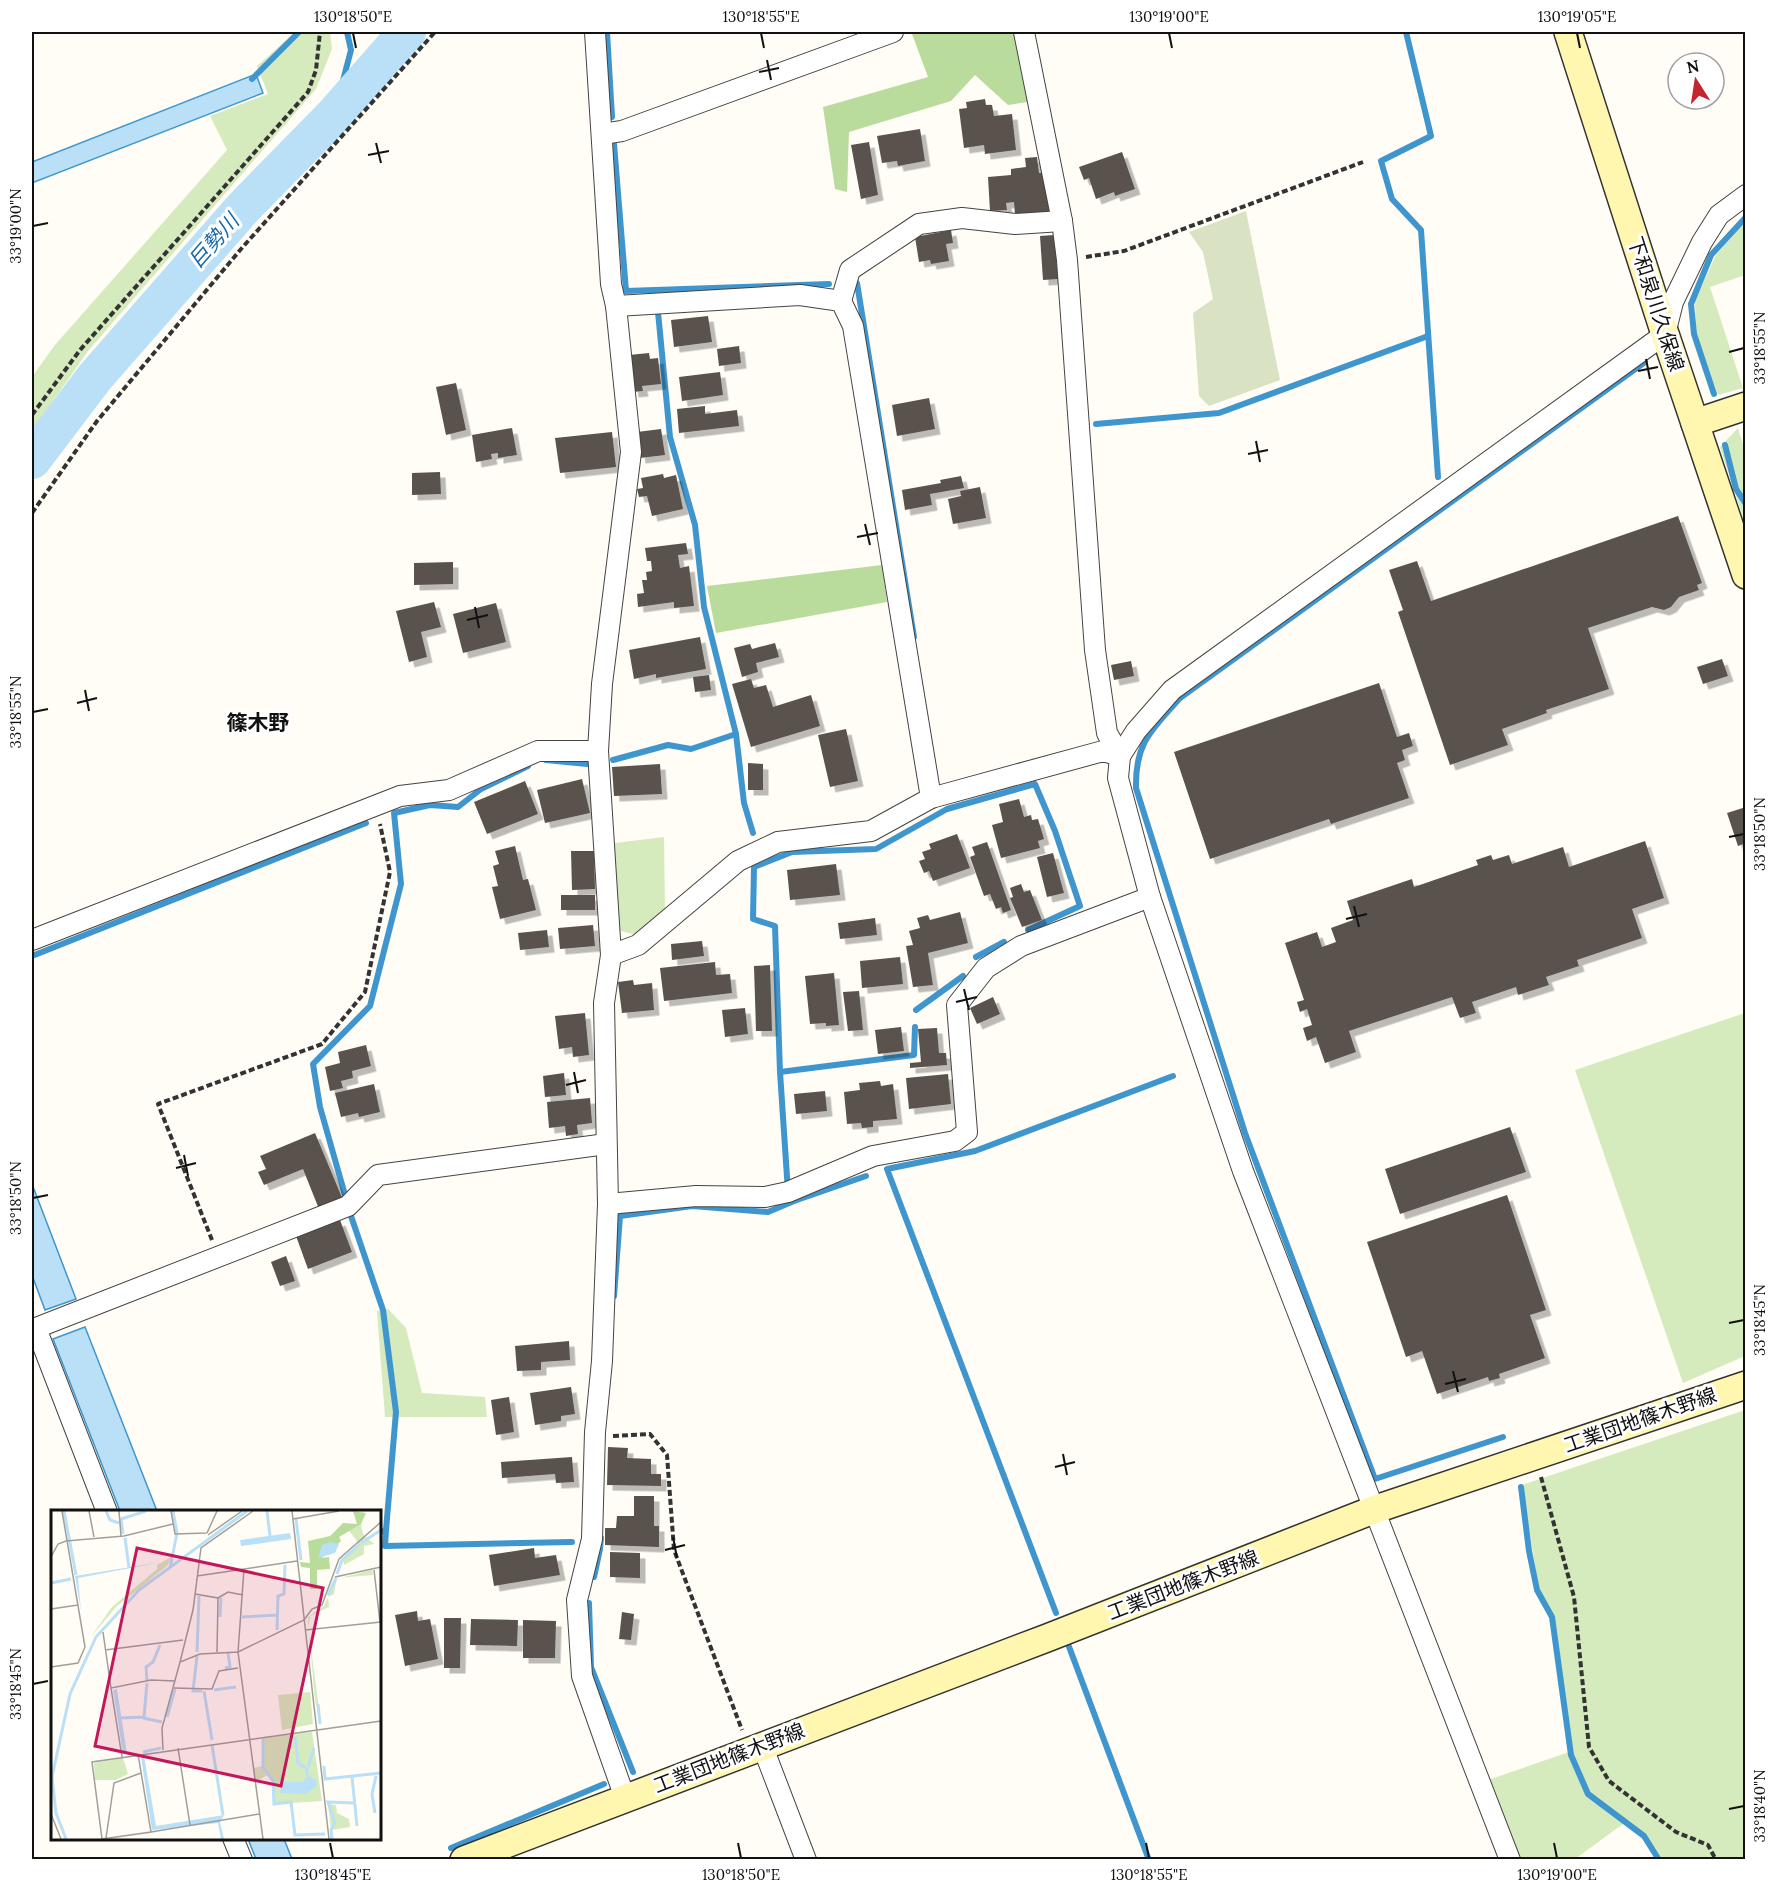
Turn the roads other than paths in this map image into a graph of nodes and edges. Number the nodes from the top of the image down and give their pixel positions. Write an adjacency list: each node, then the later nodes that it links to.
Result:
1 (595, 32): 5 (street)
2 (893, 32): 5 (street)
3 (1024, 32): 7 (street)
4 (1568, 32): 10 (street, 下和泉川久保線)
5 (602, 134): 9 (street)
6 (1746, 195): 10 (street)
7 (1062, 221): 8 (street); 15 (street)
8 (841, 301): 9 (street); 16 (street)
9 (616, 306): 14 (street)
10 (1665, 334): 12 (street, 下和泉川久保線); 15 (street)
11 (1746, 406): 12 (street)
12 (1695, 423): 13 (street, 下和泉川久保線)
13 (1746, 575)
14 (598, 751): 18 (street); 19 (street)
15 (1120, 756): 16 (street); 17 (street)
16 (931, 798): 19 (street)
17 (1150, 897): 21 (street); 25 (street)
18 (32, 940)
19 (611, 955): 20 (street)
20 (606, 1144): 21 (street); 22 (street)
21 (608, 1204): 27 (street)
22 (34, 1321): 24 (street)
23 (1746, 1385): 25 (street, 工業団地篠木野線)
24 (106, 1510)
25 (1373, 1510): 26 (street, 工業団地篠木野線); 32 (street)
26 (756, 1747): 27 (street, 工業団地篠木野線); 31 (street)
27 (625, 1798): 30 (street, 工業団地篠木野線)
28 (234, 1840): 29 (street)
29 (242, 1860)
30 (464, 1860)
31 (806, 1860)
32 (1510, 1860)

